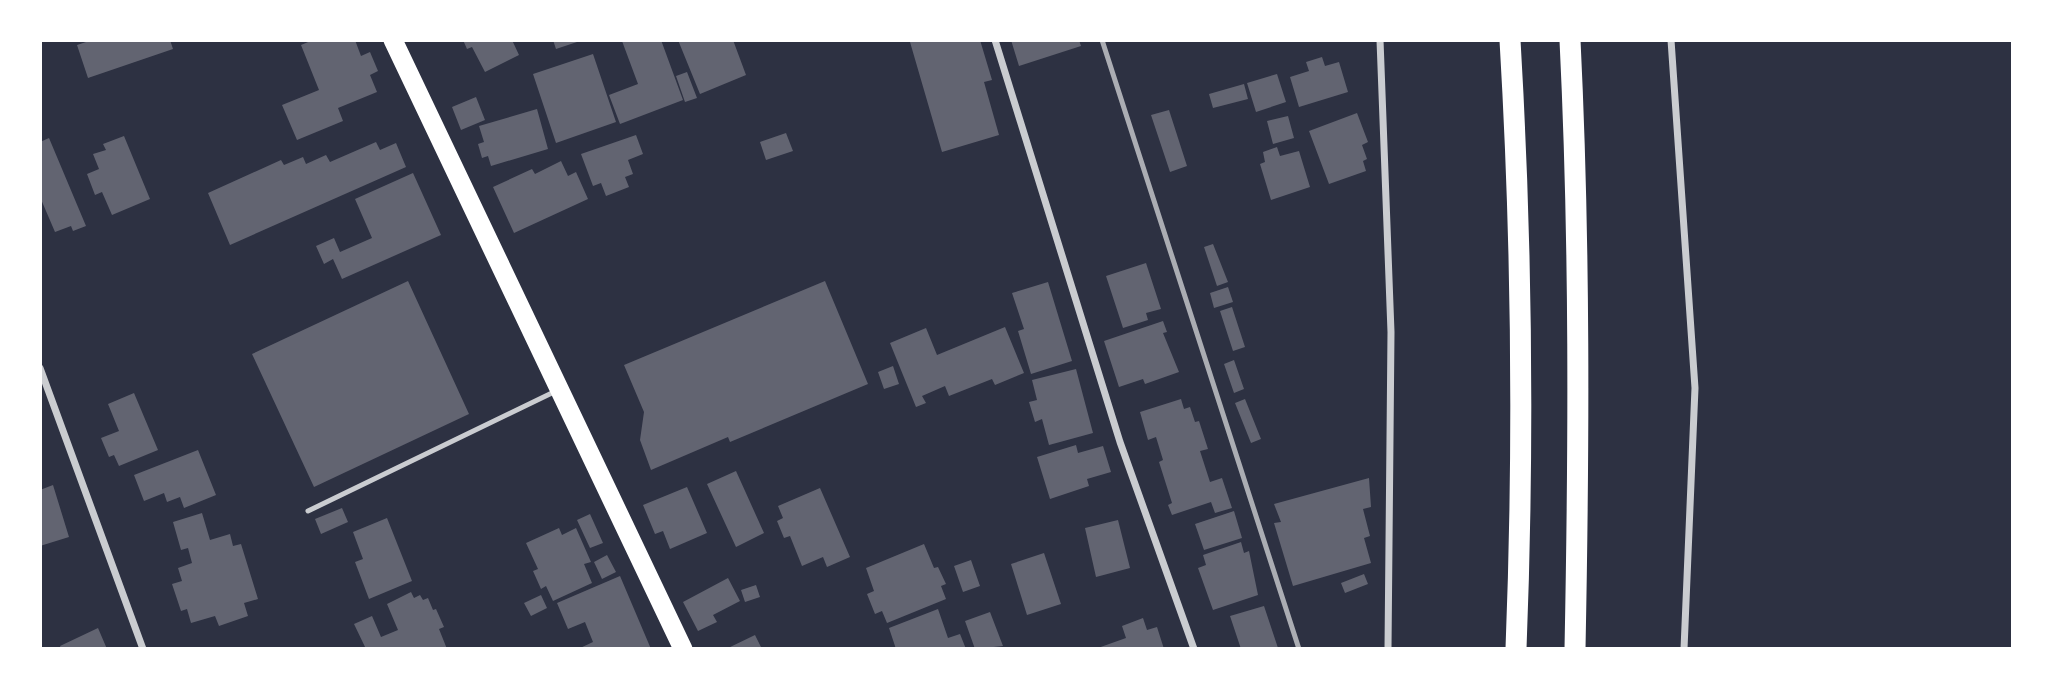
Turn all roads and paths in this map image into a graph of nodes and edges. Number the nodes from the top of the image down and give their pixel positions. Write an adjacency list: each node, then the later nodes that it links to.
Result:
1 (393, 40): 8 (highway)
2 (995, 40): 12 (street)
3 (1380, 40): 13 (street)
4 (1510, 40): 14 (highway)
5 (1570, 40): 15 (highway)
6 (1671, 40): 16 (street)
7 (40, 368): 10 (street)
8 (559, 389): 9 (lane); 11 (highway)
9 (308, 511)
10 (143, 649)
11 (683, 649)
12 (1194, 649)
13 (1388, 649)
14 (1516, 649)
15 (1575, 649)
16 (1684, 649)

